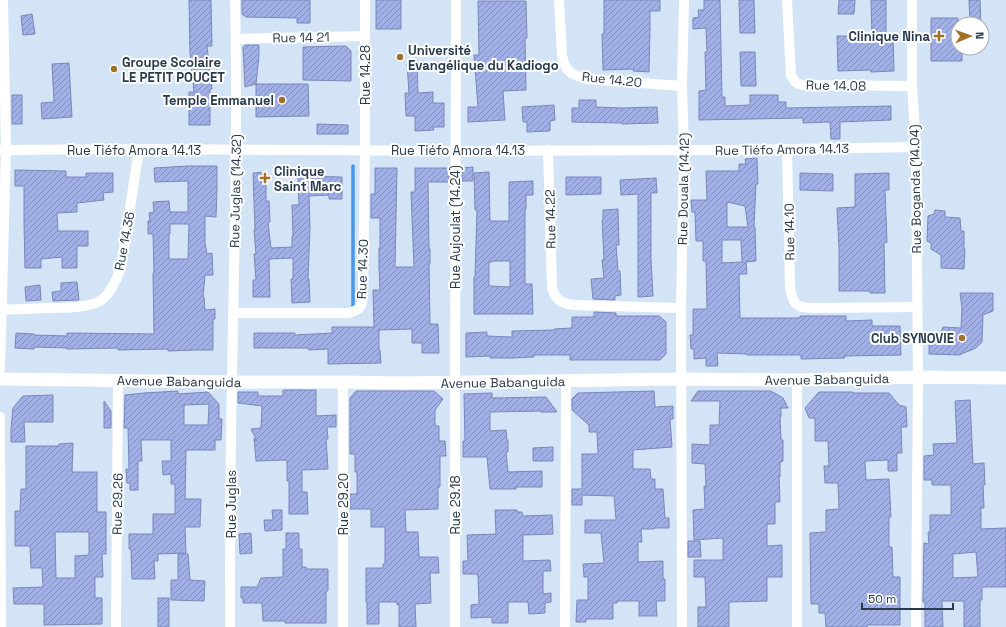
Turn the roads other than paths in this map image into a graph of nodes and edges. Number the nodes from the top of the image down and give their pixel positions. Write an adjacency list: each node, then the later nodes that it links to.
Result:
1 (3, 0): 15 (street)
2 (235, 0): 10 (street, Rue Juglas (14.32))
3 (365, 0): 9 (street, Rue 14.28)
4 (456, 0): 21 (street, Rue Aujoulat (14.24))
5 (559, 0): 11 (street, Rue 14.20)
6 (684, 0): 11 (street, Rue Douala (14.12))
7 (787, 0): 12 (street, Rue 14.08)
8 (912, 0): 12 (street, Rue Boganda (14.04))
9 (365, 36): 10 (street, Rue 14 21); 17 (street, Rue 14.28)
10 (236, 39): 16 (street, Rue Juglas (14.32))
11 (682, 86): 19 (street, Rue Douala (14.12))
12 (912, 86): 13 (street, Rue Boganda (14.04))
13 (916, 146): 20 (street, Rue Tiéfo Amora 14.13); 22 (street, Rue Boganda (14.04))
14 (139, 149): 15 (street, Rue Tiéfo Amora 14.13); 16 (street, Rue Tiéfo Amora 14.13); 24 (street, Rue 14.36)
15 (3, 150): 24 (street)
16 (236, 150): 17 (street, Rue Tiéfo Amora 14.13); 25 (street, Rue Juglas (14.32))
17 (365, 150): 21 (street, Rue Tiéfo Amora 14.13); 25 (street, Rue 14.30)
18 (548, 150): 19 (street, Rue Tiéfo Amora 14.13); 21 (street, Rue Tiéfo Amora 14.13); 23 (street, Rue 14.22)
19 (684, 150): 20 (street, Rue Tiéfo Amora 14.13); 23 (street, Rue Douala (14.12))
20 (787, 150): 22 (street, Rue 14.10)
21 (455, 151): 36 (street, Rue Aujoulat (14.24))
22 (917, 307): 27 (street, Rue Boganda (14.04))
23 (681, 308): 30 (street, Rue Douala (14.12))
24 (2, 310): 26 (street)
25 (233, 313): 34 (street, Rue Juglas (14.32))
26 (0, 369)
27 (918, 377): 28 (street, Avenue Babanguida); 32 (street, Avenue Babanguida); 46 (street, Rue Boganda (14.04))
28 (1006, 378)
29 (0, 379): 31 (street, Avenue Babanguida)
30 (682, 379): 32 (street, Avenue Babanguida); 33 (street, Avenue Babanguida); 44 (street, Rue Douala (14.12))
31 (118, 380): 34 (street, Avenue Babanguida); 39 (street, Rue 29.26)
32 (797, 380): 45 (street)
33 (566, 381): 36 (street, Avenue Babanguida); 43 (street)
34 (232, 382): 35 (street, Avenue Babanguida); 40 (street, Rue Juglas)
35 (343, 382): 36 (street, Avenue Babanguida); 41 (street, Rue 29.20)
36 (455, 383): 42 (street, Rue 29.18)
37 (0, 417): 38 (street)
38 (1, 627)
39 (116, 627)
40 (230, 627)
41 (343, 627)
42 (455, 627)
43 (565, 627)
44 (682, 627)
45 (797, 627)
46 (916, 627)

